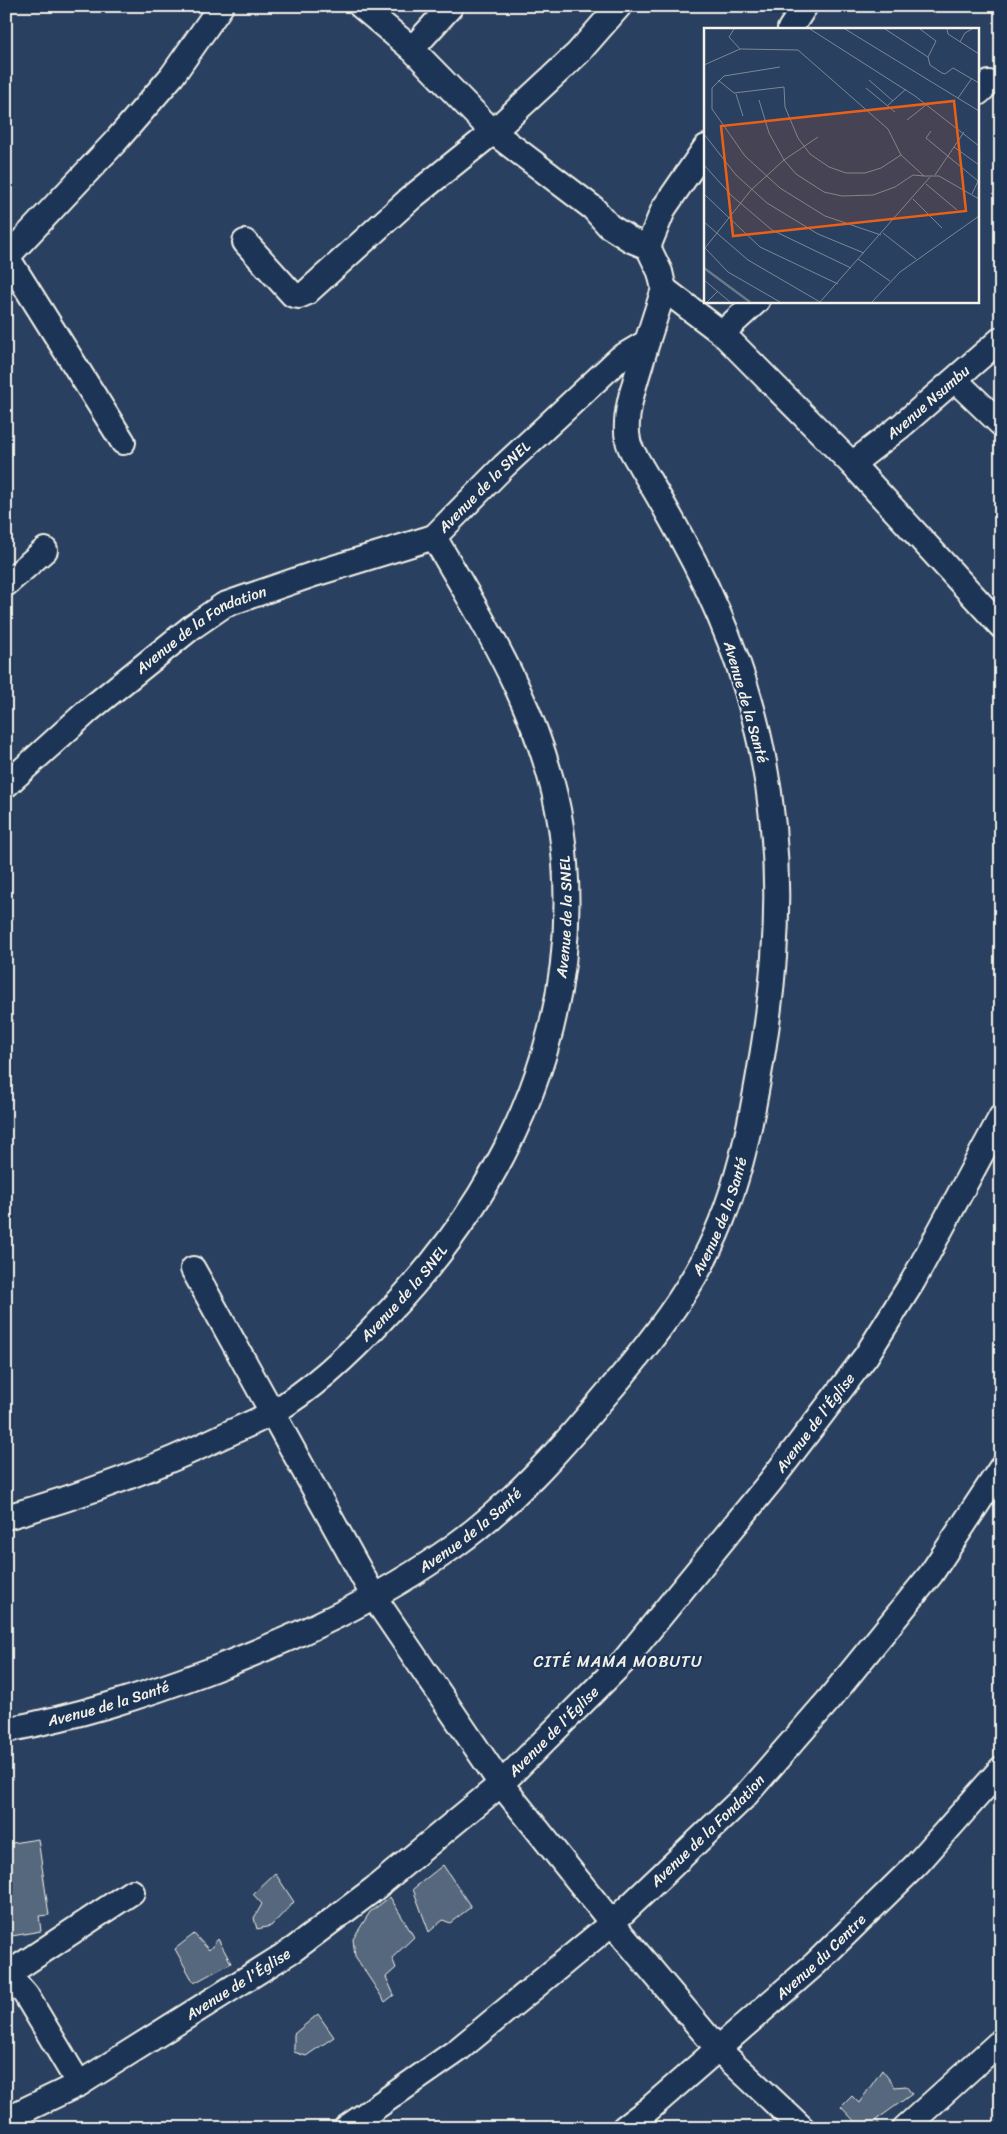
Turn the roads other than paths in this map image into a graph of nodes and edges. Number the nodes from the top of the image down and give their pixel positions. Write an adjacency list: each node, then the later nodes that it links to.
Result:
1 (221, 6): 12 (street)
2 (361, 6): 7 (street)
3 (451, 6): 7 (street)
4 (619, 6): 8 (street)
5 (806, 6): 6 (street)
6 (791, 28)
7 (412, 49): 8 (street)
8 (493, 132): 10 (street); 11 (street)
9 (704, 150): 11 (street)
10 (245, 242)
11 (648, 247): 13 (street)
12 (7, 258): 20 (street)
13 (664, 289): 15 (street); 17 (street)
14 (756, 302): 15 (street)
15 (722, 333): 21 (street)
16 (1001, 339): 18 (street, Avenue Nsumbu)
17 (647, 342): 22 (street, Avenue de la SNEL); 32 (street, Avenue de la Santé)
18 (955, 380): 19 (street); 21 (street, Avenue Nsumbu)
19 (1001, 424)
20 (124, 442)
21 (852, 464): 25 (street)
22 (434, 537): 26 (street, Avenue de la Fondation); 29 (street, Avenue de la SNEL)
23 (45, 550): 24 (street)
24 (6, 584)
25 (1001, 626)
26 (6, 785)
27 (1001, 1117): 35 (street, Avenue de l'Église)
28 (194, 1269): 29 (street)
29 (273, 1412): 31 (street, Avenue de la SNEL); 32 (street)
30 (1001, 1468): 37 (street, Avenue de la Fondation)
31 (6, 1517)
32 (374, 1597): 33 (street, Avenue de la Santé); 35 (street)
33 (6, 1730)
34 (1001, 1769): 40 (street, Avenue du Centre)
35 (502, 1784): 37 (street); 41 (street, Avenue de l'Église)
36 (132, 1892): 38 (street)
37 (612, 1923): 40 (street); 43 (street, Avenue de la Fondation)
38 (7, 1974): 41 (street)
39 (1001, 2041): 46 (street)
40 (718, 2049): 44 (street, Avenue du Centre); 45 (street)
41 (78, 2084): 42 (street, Avenue de l'Église)
42 (6, 2120)
43 (346, 2128)
44 (624, 2128)
45 (802, 2128)
46 (905, 2128)

